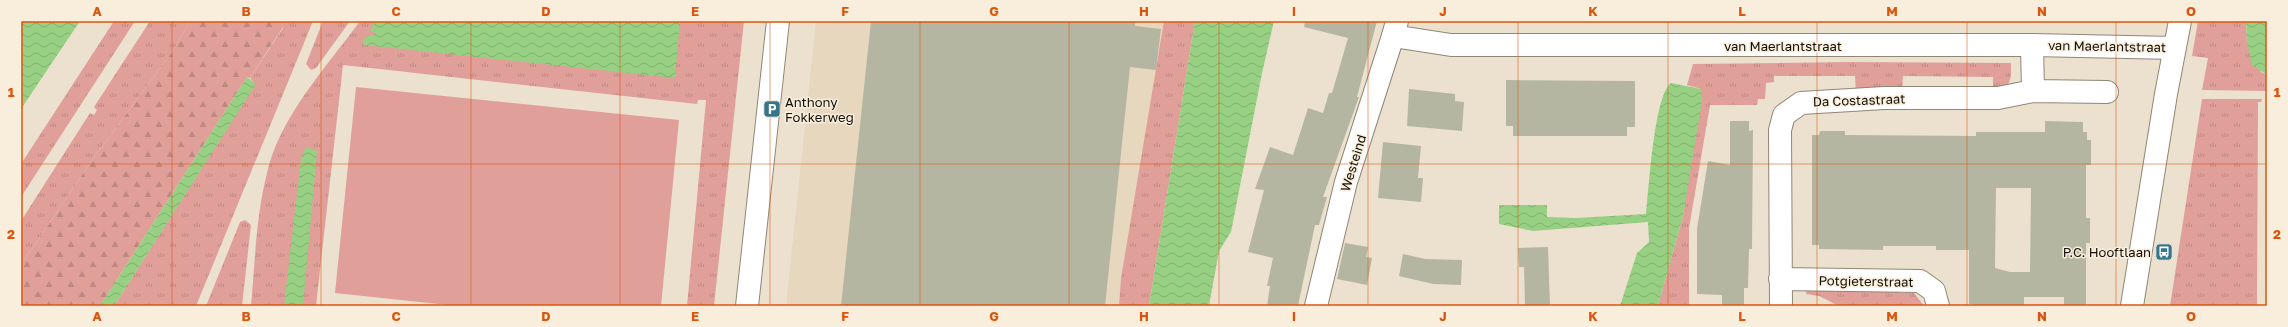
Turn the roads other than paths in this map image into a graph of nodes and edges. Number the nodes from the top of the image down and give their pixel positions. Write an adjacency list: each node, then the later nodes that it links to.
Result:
1 (778, 21): 9 (street)
2 (2180, 22): 5 (street)
3 (1395, 29): 4 (street, van Maerlantstraat); 10 (street, Westeind)
4 (2032, 45): 5 (street, van Maerlantstraat); 6 (street)
5 (2174, 48): 13 (street)
6 (2033, 92): 7 (street, Da Costastraat); 8 (street, Da Costastraat)
7 (2107, 92)
8 (1780, 279): 11 (street, Da Costastraat); 12 (street, Potgieterstraat)
9 (747, 306)
10 (1316, 306)
11 (1781, 306)
12 (1938, 306)
13 (2132, 306)

